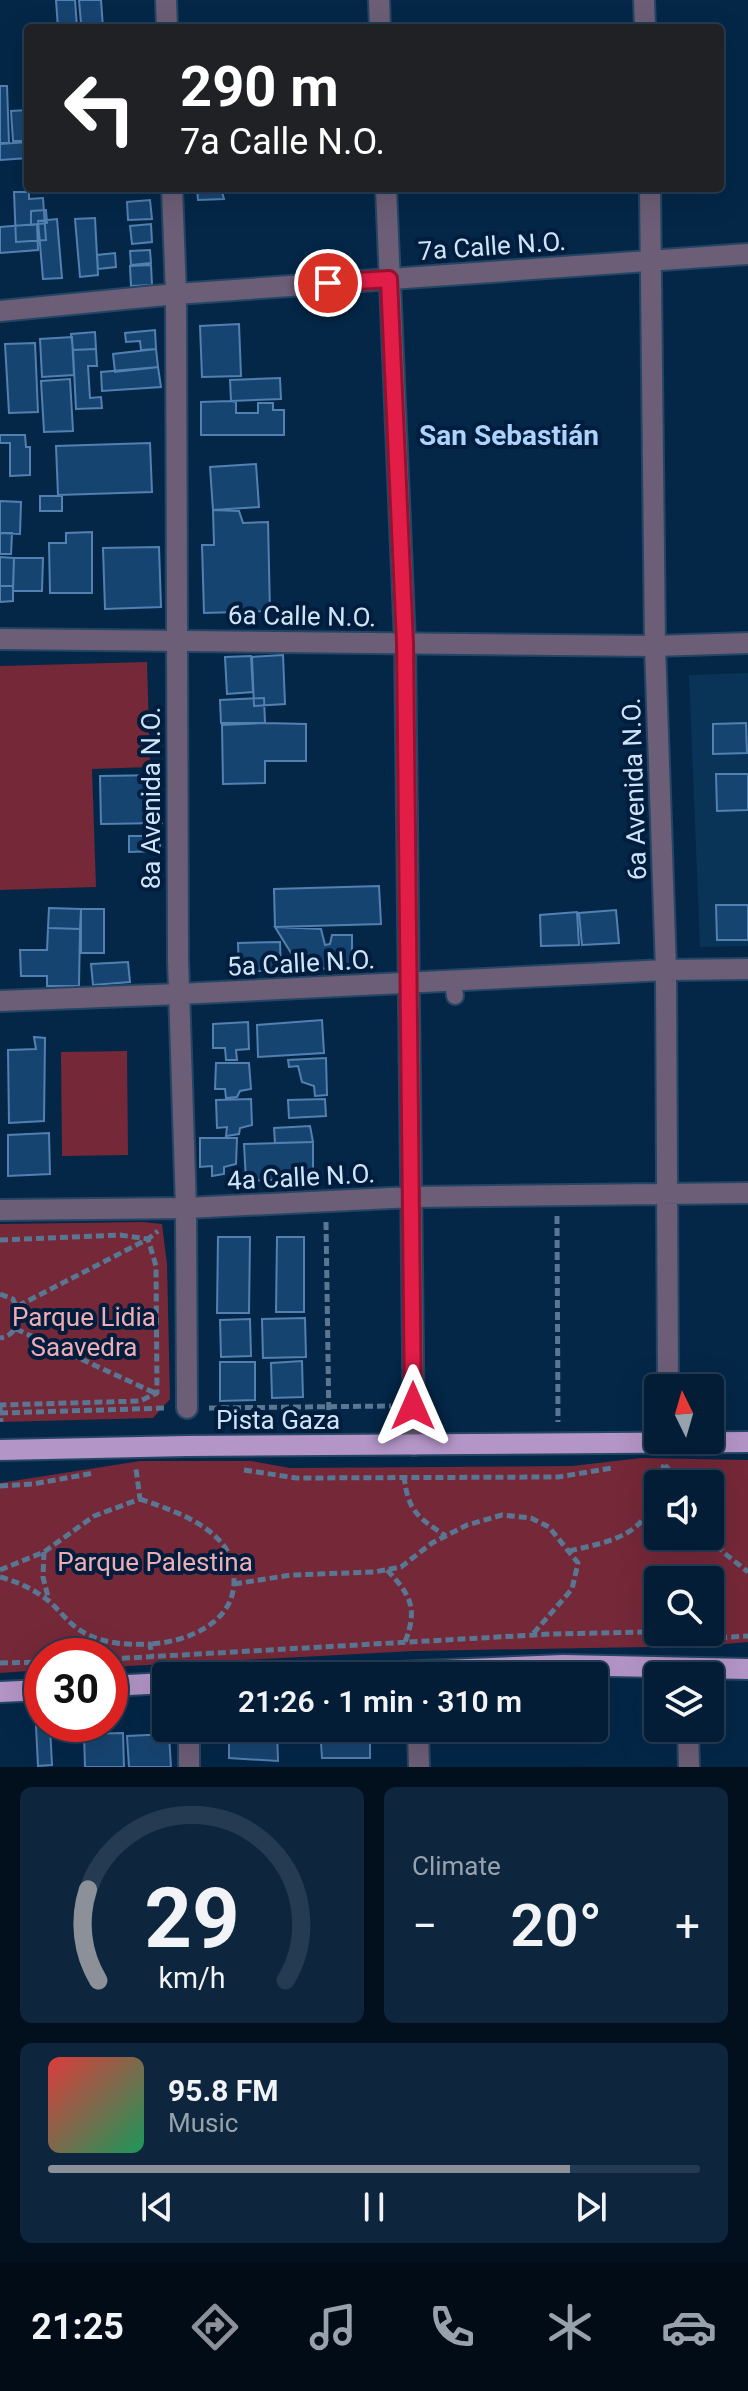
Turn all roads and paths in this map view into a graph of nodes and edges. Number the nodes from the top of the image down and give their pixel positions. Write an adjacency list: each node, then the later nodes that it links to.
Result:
1 (166, 0): 4 (street)
2 (379, 0): 5 (street)
3 (644, 0): 6 (street)
4 (167, 24)
5 (380, 24)
6 (645, 24)
7 (172, 192): 13 (street, 8a Avenida N.O.)
8 (386, 192): 12 (street)
9 (650, 192): 11 (street, 6a Avenida N.O.)
10 (748, 254): 11 (street, 7a Calle N.O.)
11 (652, 261): 12 (street, 7a Calle N.O.); 19 (street, 6a Avenida N.O.)
12 (389, 279): 13 (street, 7a Calle N.O.); 17 (street)
13 (176, 294): 14 (street, 7a Calle N.O.); 16 (street, 8a Avenida N.O.)
14 (0, 311)
15 (0, 639): 16 (street, 6a Calle N.O.)
16 (177, 641): 17 (street, 6a Calle N.O.); 23 (street, 8a Avenida N.O.)
17 (405, 643): 19 (street, 6a Calle N.O.); 22 (street)
18 (748, 643): 19 (street, 6a Calle N.O.)
19 (655, 646): 21 (street, 6a Avenida N.O.)
20 (748, 969): 21 (street, 5a Calle N.O.)
21 (666, 970): 22 (street, 5a Calle N.O.); 26 (street, 6a Avenida N.O.)
22 (407, 984): 23 (street, 5a Calle N.O.); 28 (street)
23 (179, 994): 24 (street, 5a Calle N.O.); 30 (street, 8a Avenida N.O.)
24 (0, 1001)
25 (748, 1193): 26 (street, 4a Calle N.O.)
26 (669, 1194): 27 (street, 4a Calle N.O.); 38 (street, 6a Avenida N.O.)
27 (557, 1195): 28 (street, 4a Calle N.O.); 47 (path)
28 (412, 1197): 29 (street, 4a Calle N.O.); 48 (street)
29 (326, 1201): 30 (street, 4a Calle N.O.); 41 (path)
30 (186, 1208): 31 (street, 4a Calle N.O.); 32 (path); 42 (street, 8a Avenida N.O.)
31 (0, 1210)
32 (148, 1239): 33 (path); 35 (path); 39 (path)
33 (0, 1240)
34 (0, 1294): 35 (path)
35 (18, 1306): 36 (path)
36 (16, 1329): 37 (path); 39 (path)
37 (0, 1338)
38 (668, 1374)
39 (157, 1393): 40 (path); 42 (path)
40 (0, 1406): 43 (path)
41 (329, 1407)
42 (187, 1408)
43 (1, 1422)
44 (644, 1441): 47 (main road, Pista Gaza)
45 (724, 1441): 46 (main road, Pista Gaza)
46 (748, 1442)
47 (558, 1443): 48 (main road, Pista Gaza)
48 (414, 1445): 49 (main road, Pista Gaza)
49 (0, 1450)
50 (664, 1464): 51 (path); 52 (path); 56 (path); 57 (path)
51 (678, 1464)
52 (650, 1465)
53 (622, 1467): 59 (path)
54 (232, 1468): 59 (path)
55 (123, 1470): 61 (path)
56 (662, 1470)
57 (669, 1470)
58 (95, 1473): 60 (path)
59 (404, 1476): 63 (path)
60 (0, 1486)
61 (140, 1499): 66 (path); 71 (path)
62 (644, 1520): 65 (path)
63 (446, 1536): 65 (path); 68 (path)
64 (721, 1550): 69 (path)
65 (569, 1551): 73 (path)
66 (44, 1552): 67 (path); 72 (path)
67 (0, 1570)
68 (387, 1570): 71 (path); 75 (path)
69 (748, 1572)
70 (0, 1577): 72 (path)
71 (234, 1584): 76 (path)
72 (49, 1602): 76 (path)
73 (532, 1635): 74 (path); 75 (path)
74 (748, 1636)
75 (405, 1642): 78 (path)
76 (150, 1644): 78 (path)
77 (0, 1654): 81 (path)
78 (152, 1658): 79 (path)
79 (128, 1659)
80 (0, 1663): 81 (path)
81 (9, 1663): 82 (path)
82 (24, 1663)
83 (608, 1668): 85 (main road)
84 (748, 1669): 86 (main road)
85 (644, 1670)
86 (724, 1670)
87 (152, 1684): 88 (main road)
88 (128, 1685)
89 (24, 1691): 90 (main road)
90 (0, 1692)
91 (189, 1742): 94 (street)
92 (418, 1742): 95 (street)
93 (688, 1742): 96 (street)
94 (189, 1767)
95 (419, 1767)
96 (689, 1767)

